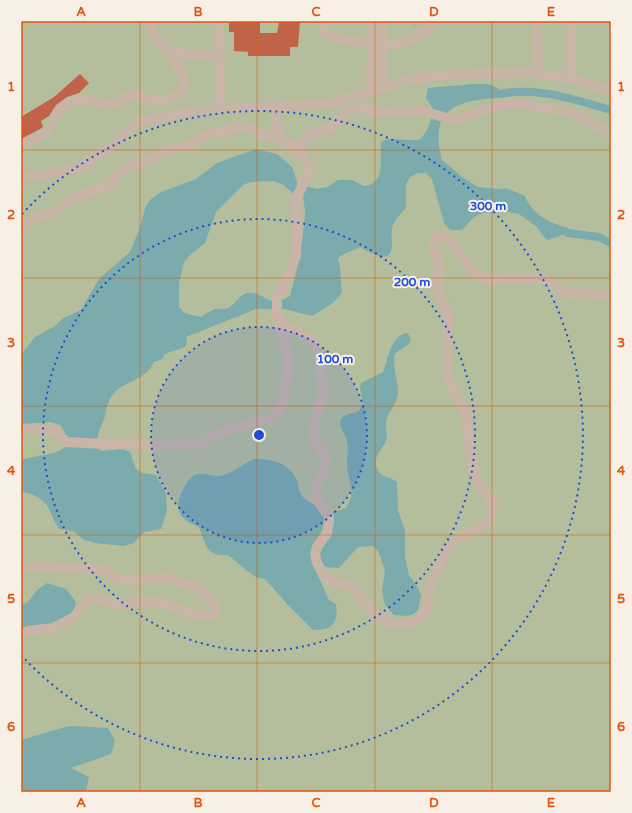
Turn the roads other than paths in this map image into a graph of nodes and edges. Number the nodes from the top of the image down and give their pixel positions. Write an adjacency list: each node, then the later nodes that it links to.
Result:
1 (150, 21): 11 (street)
2 (219, 21): 12 (street)
3 (324, 21): 9 (street)
4 (372, 21): 9 (street)
5 (383, 21): 10 (street)
6 (439, 21): 10 (street)
7 (537, 21): 13 (street)
8 (571, 21): 14 (street)
9 (372, 44): 10 (street); 16 (street)
10 (383, 46): 15 (street)
11 (174, 54): 12 (street); 22 (street)
12 (219, 55): 19 (street)
13 (538, 74): 14 (street); 15 (street)
14 (571, 79): 17 (street)
15 (383, 88): 16 (street)
16 (371, 92): 18 (street)
17 (611, 92)
18 (275, 107): 19 (street); 20 (street)
19 (220, 109): 24 (street)
20 (277, 132): 23 (street); 25 (street)
21 (611, 134): 23 (street)
22 (21, 146)
23 (298, 150): 27 (street)
24 (21, 176)
25 (21, 228)
26 (611, 296): 27 (street)
27 (278, 316): 28 (street)
28 (21, 429)
29 (21, 566): 30 (street)
30 (21, 635)

